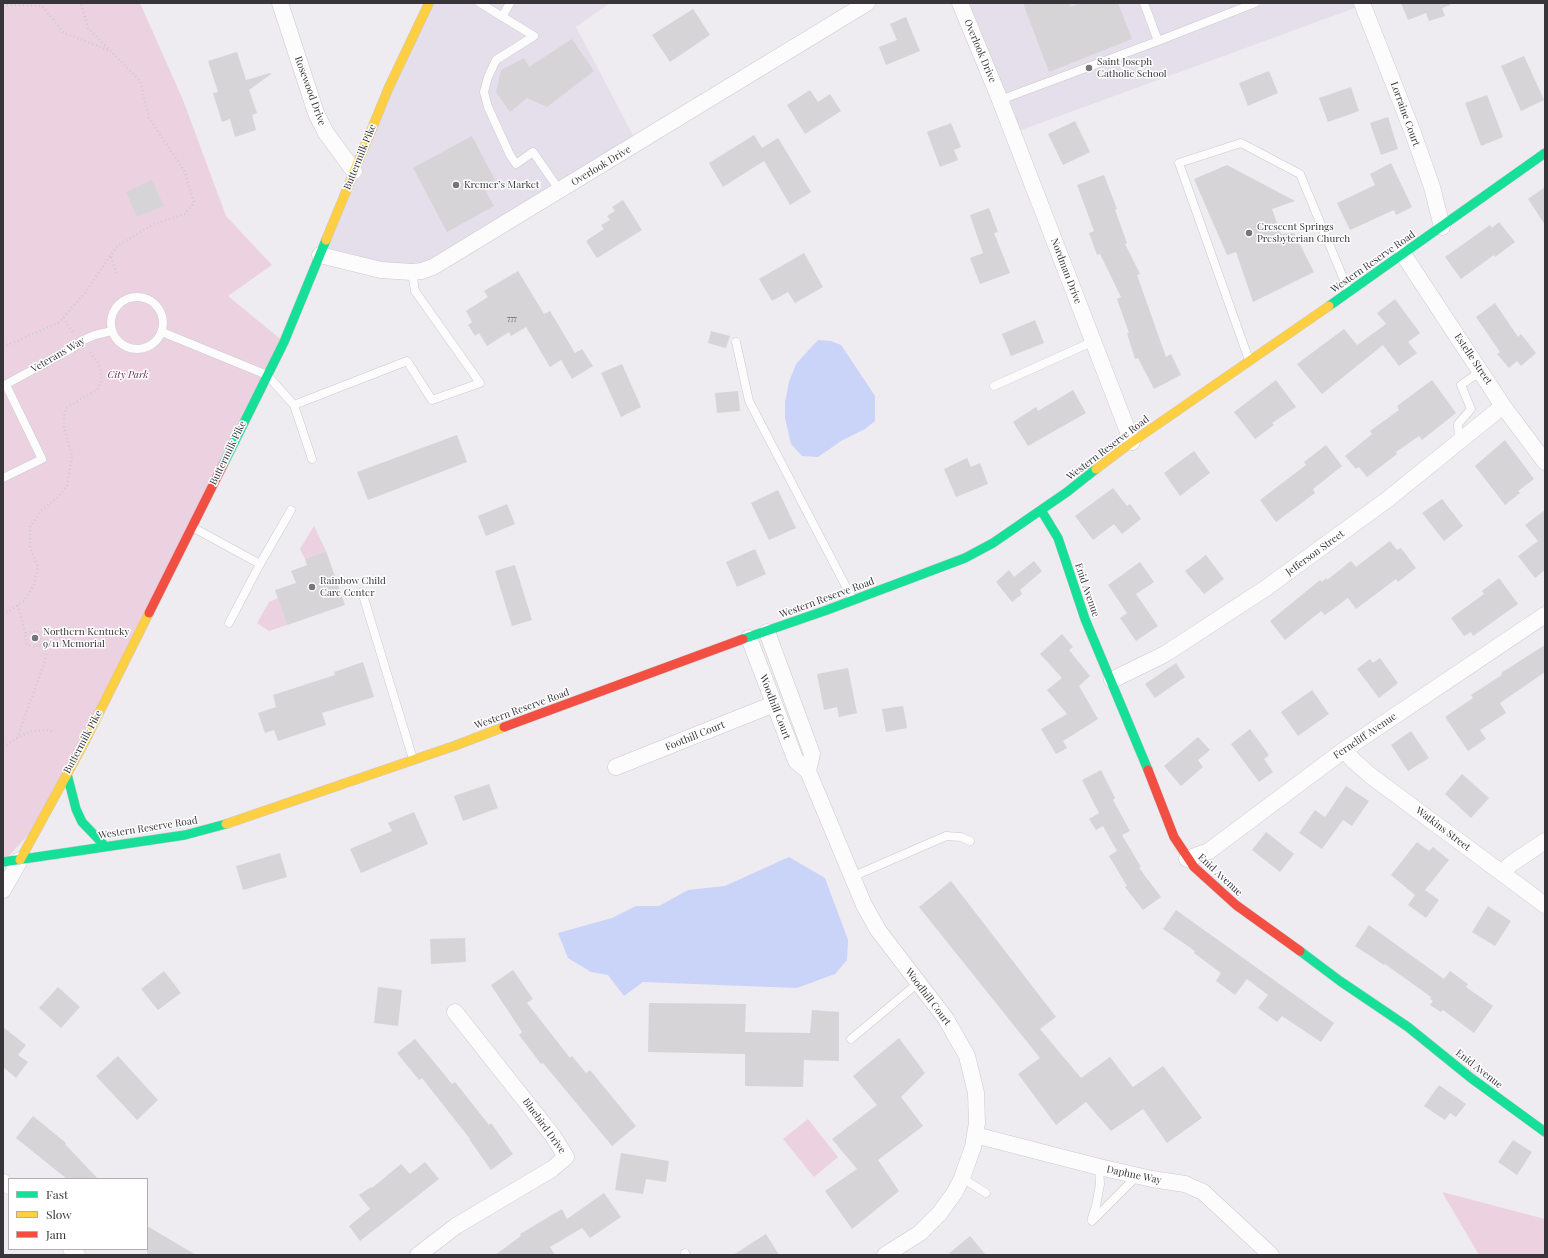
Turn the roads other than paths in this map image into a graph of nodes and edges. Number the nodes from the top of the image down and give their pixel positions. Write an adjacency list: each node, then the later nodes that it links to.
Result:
1 (280, 3): 14 (street, Rosewood Drive)
2 (429, 3): 14 (street, Buttermilk Pike)
3 (480, 3): 10 (lane)
4 (510, 3): 10 (lane)
5 (868, 3): 15 (street, Overlook Drive)
6 (960, 3): 12 (street, Overlook Drive)
7 (1144, 3): 11 (lane)
8 (1255, 3): 11 (lane)
9 (1362, 3): 16 (street, Lorraine Court)
10 (502, 17): 15 (lane)
11 (1158, 41): 12 (lane)
12 (1000, 100): 23 (street, Nordman Drive)
13 (1545, 153): 16 (street, Western Reserve Road)
14 (354, 171): 18 (street, Buttermilk Pike)
15 (560, 190): 19 (street, Overlook Drive)
16 (1442, 227): 17 (street, Western Reserve Road)
17 (1403, 254): 20 (street, Western Reserve Road); 26 (street, Estelle Street)
18 (320, 255): 19 (street, Overlook Drive); 27 (street, Buttermilk Pike)
19 (412, 272): 30 (lane)
20 (1349, 294): 25 (street, Western Reserve Road); 25 (lane)
21 (112, 331): 22 (lane); 22 (lane); 28 (lane, Veterans Way)
22 (162, 332): 27 (lane)
23 (1094, 341): 29 (lane); 32 (street, Nordman Drive)
24 (736, 342): 42 (lane)
25 (1250, 361): 32 (street, Western Reserve Road)
26 (1481, 371): 31 (street, Estelle Street); 33 (lane)
27 (267, 375): 30 (lane); 39 (street, Buttermilk Pike)
28 (4, 386): 36 (lane, Veterans Way)
29 (994, 386)
30 (294, 405): 34 (lane)
31 (1503, 406): 33 (street, Jefferson Street); 35 (street, Estelle Street)
32 (1132, 442): 38 (street, Western Reserve Road)
33 (1459, 442): 47 (street, Jefferson Street)
34 (312, 459)
35 (1545, 462)
36 (3, 478)
37 (291, 510): 40 (lane)
38 (1041, 510): 42 (street, Western Reserve Road); 47 (street, Enid Avenue)
39 (192, 527): 40 (lane); 53 (street, Buttermilk Pike)
40 (260, 564): 44 (lane)
41 (362, 592): 50 (lane)
42 (853, 600): 45 (street, Western Reserve Road)
43 (1545, 615): 49 (street, Ferncliff Avenue)
44 (229, 623)
45 (767, 632): 46 (street, Western Reserve Road); 52 (street, Woodhill Court)
46 (749, 638): 48 (street, Woodhill Court); 50 (street, Western Reserve Road)
47 (1112, 680): 57 (street, Enid Avenue)
48 (774, 704): 51 (street, Foothill Court); 52 (street, Woodhill Court)
49 (1344, 750): 57 (street, Ferncliff Avenue); 60 (street, Watkins Street)
50 (413, 760): 56 (street, Western Reserve Road)
51 (616, 767)
52 (808, 771): 61 (street, Woodhill Court)
53 (67, 774): 56 (street); 58 (street, Buttermilk Pike)
54 (1545, 841): 60 (street)
55 (970, 842): 61 (lane)
56 (105, 846): 58 (street, Western Reserve Road)
57 (1187, 859): 67 (street, Enid Avenue)
58 (20, 860): 59 (street, Western Reserve Road); 62 (street, Buttermilk Pike)
59 (3, 862)
60 (1502, 873): 63 (street, Watkins Street)
61 (852, 878): 64 (street, Woodhill Court)
62 (3, 890)
63 (1545, 905)
64 (918, 983): 66 (lane); 68 (street, Woodhill Court)
65 (455, 1012): 73 (street, Bluebird Drive)
66 (851, 1039)
67 (1545, 1132)
68 (975, 1134): 69 (street, Daphne Way); 71 (street, Woodhill Court)
69 (1099, 1167): 70 (street, Daphne Way); 70 (lane)
70 (1137, 1176): 75 (street, Daphne Way)
71 (962, 1178): 72 (lane); 74 (street, Woodhill Court)
72 (986, 1193)
73 (418, 1255)
74 (886, 1255)
75 (1271, 1255)

